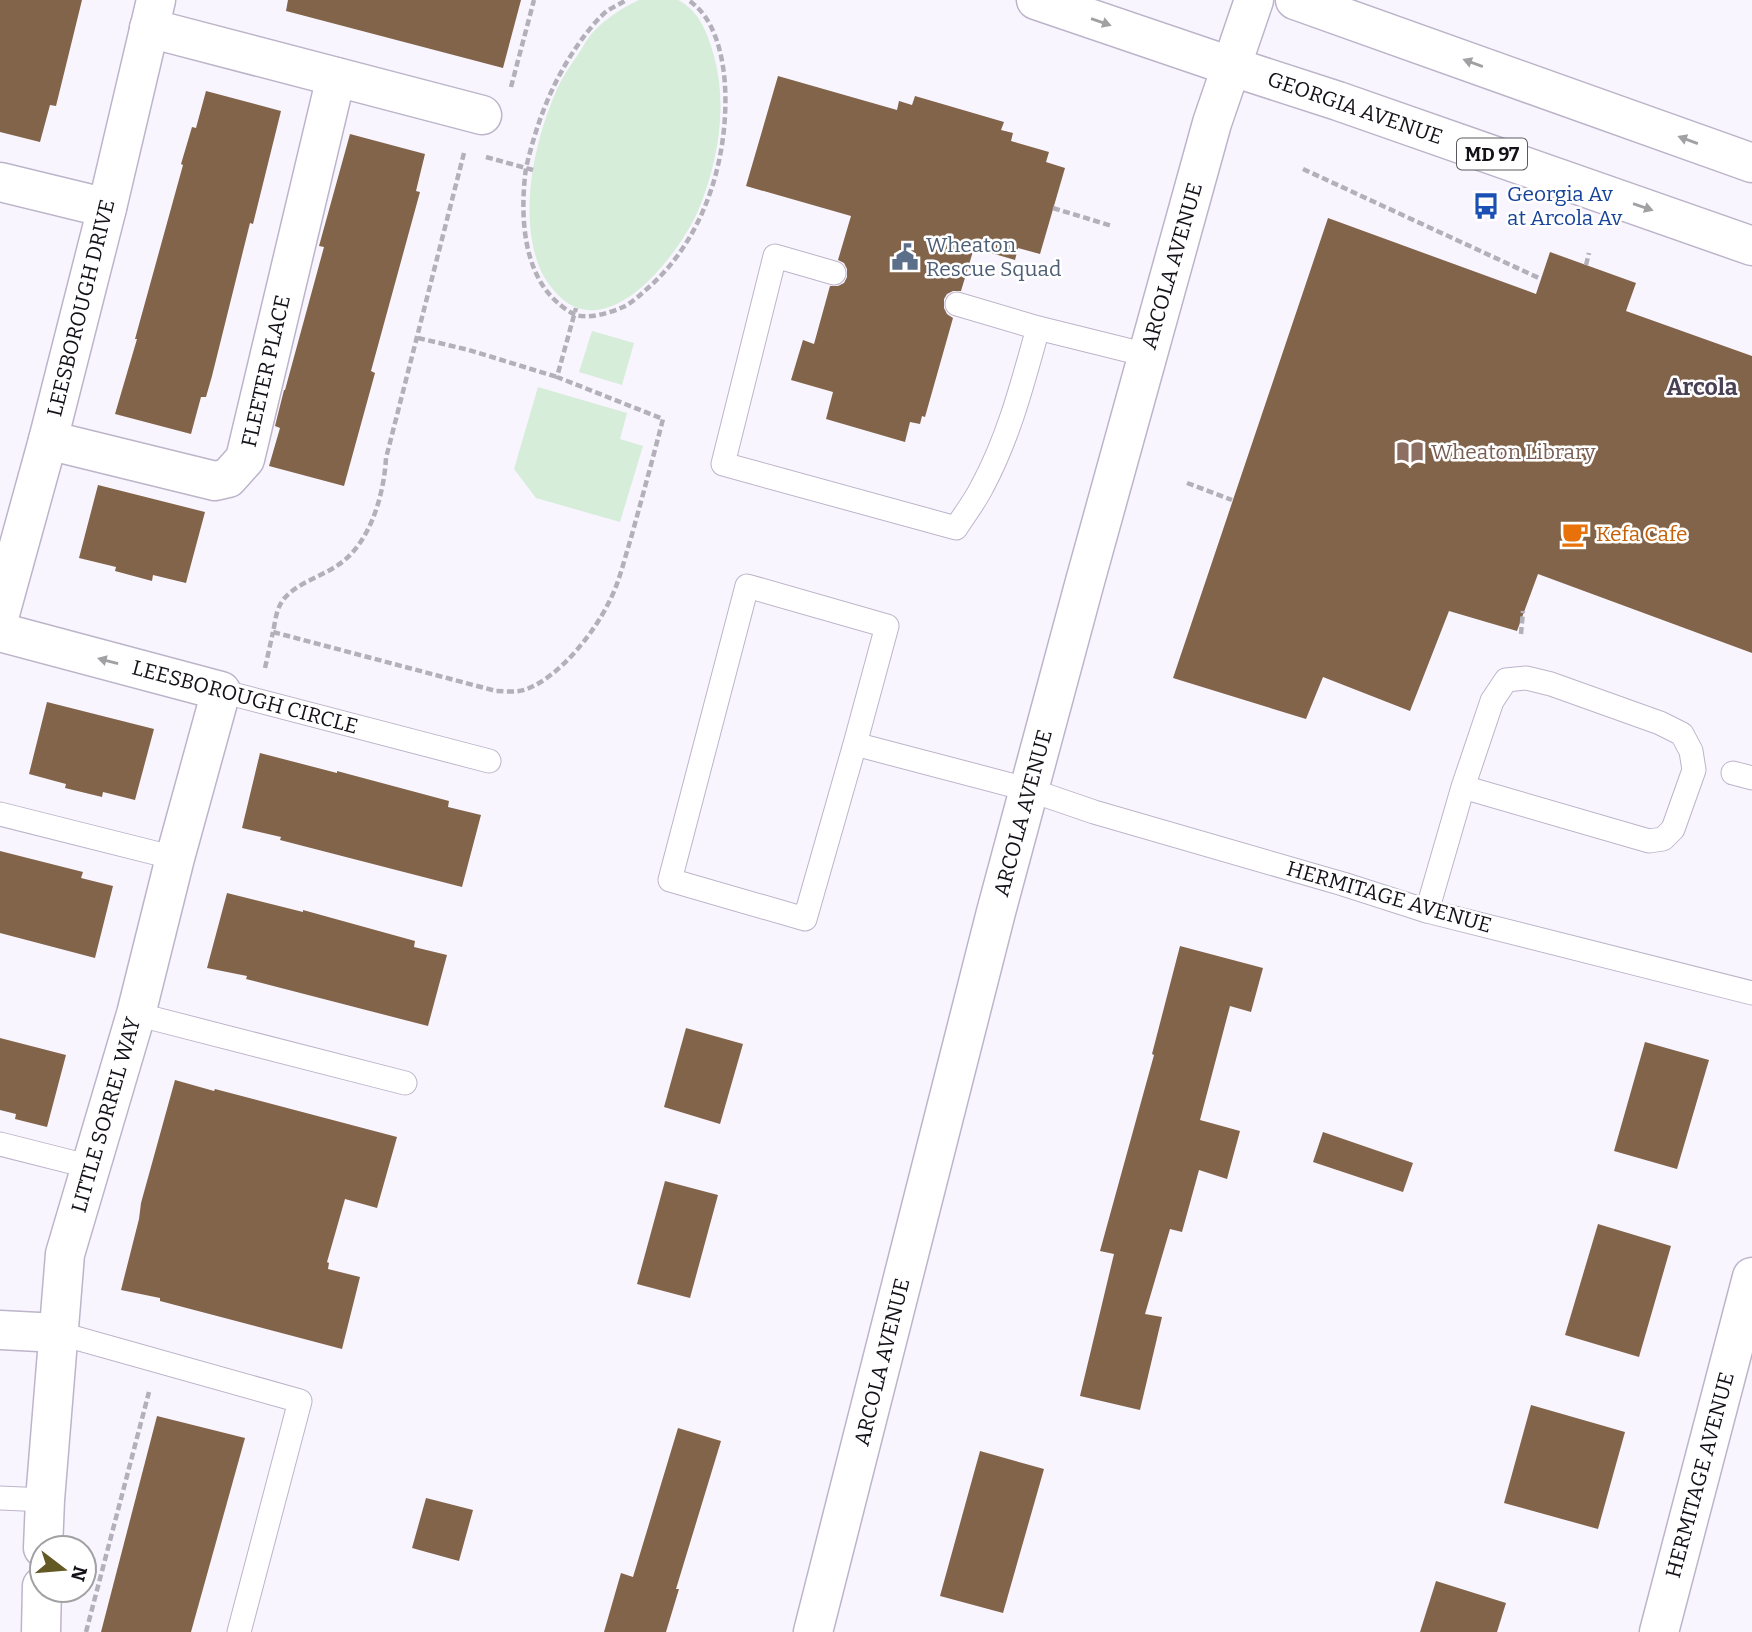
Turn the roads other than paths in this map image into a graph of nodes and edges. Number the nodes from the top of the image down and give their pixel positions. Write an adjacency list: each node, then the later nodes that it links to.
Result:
1 (1036, 0): 5 (street, GEORGIA AVENUE / MD 97, one-way to 5)
2 (1254, 0): 5 (street, ARCOLA AVENUE)
3 (1295, 0): 8 (street, one-way to 3)
4 (153, 14): 6 (street); 10 (street, LEESBOROUGH DRIVE)
5 (1230, 66): 11 (street, GEORGIA AVENUE / MD 97, one-way to 11); 15 (street, ARCOLA AVENUE)
6 (336, 77): 7 (street); 16 (street, FLEETER PLACE)
7 (495, 118)
8 (1752, 163)
9 (0, 181): 10 (street)
10 (107, 208): 16 (street, LEESBOROUGH DRIVE)
11 (1752, 246)
12 (834, 273): 14 (lane)
13 (957, 304): 14 (lane)
14 (1038, 328): 15 (lane)
15 (1147, 355): 23 (street, ARCOLA AVENUE)
16 (48, 440): 17 (street, LEESBOROUGH DRIVE)
17 (0, 614)
18 (0, 632): 19 (street, LEESBOROUGH CIRCLE, one-way to 18)
19 (221, 691): 21 (lane, LEESBOROUGH CIRCLE); 25 (street, LITTLE SORREL WAY)
20 (855, 744): 20 (lane); 23 (lane, HERMITAGE AVENUE)
21 (489, 761)
22 (1463, 787): 22 (lane); 26 (lane)
23 (1030, 790): 26 (lane, HERMITAGE AVENUE); 41 (street, ARCOLA AVENUE)
24 (0, 814): 25 (lane)
25 (175, 858): 28 (street, LITTLE SORREL WAY)
26 (1427, 911): 27 (lane, HERMITAGE AVENUE)
27 (1752, 993)
28 (136, 1014): 29 (lane); 31 (street, LITTLE SORREL WAY)
29 (405, 1083)
30 (0, 1144): 31 (lane)
31 (91, 1167): 34 (street, LITTLE SORREL WAY)
32 (1752, 1277): 42 (street, HERMITAGE AVENUE)
33 (0, 1330): 34 (street)
34 (58, 1333): 36 (street, LITTLE SORREL WAY); 40 (lane)
35 (0, 1498): 36 (lane)
36 (45, 1500): 37 (street, LITTLE SORREL WAY)
37 (44, 1534)
38 (42, 1604): 39 (street)
39 (41, 1632)
40 (239, 1632)
41 (813, 1632)
42 (1659, 1632)

